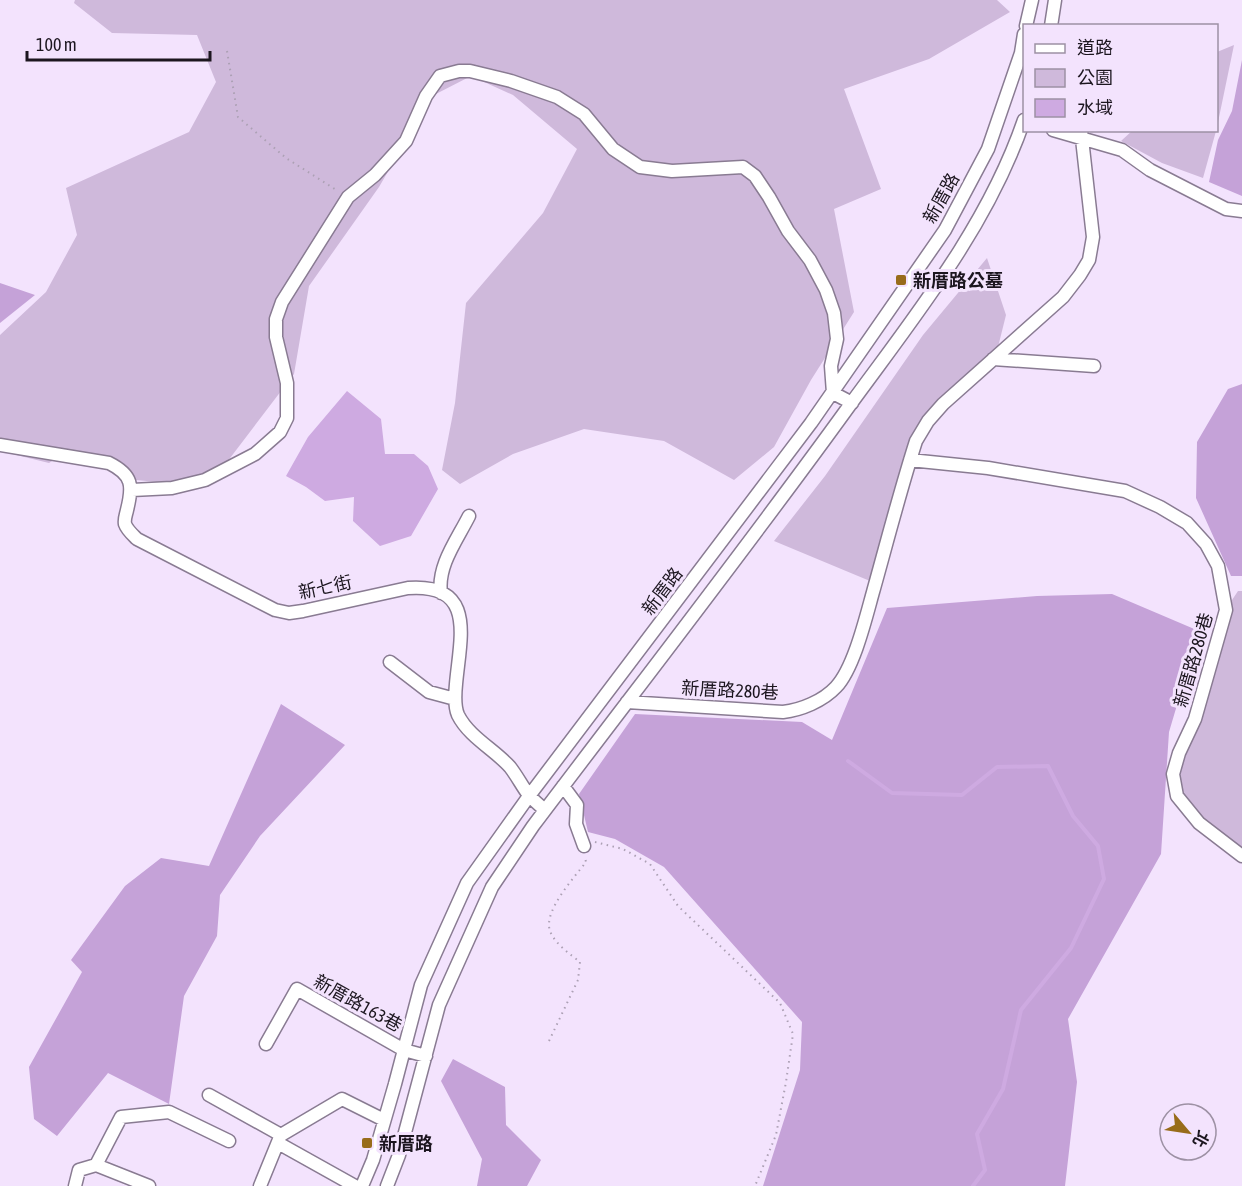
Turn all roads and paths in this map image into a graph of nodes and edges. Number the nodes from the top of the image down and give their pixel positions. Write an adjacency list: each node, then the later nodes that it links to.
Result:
1 (1032, 0): 3 (street)
2 (1055, 0): 4 (street)
3 (1026, 24)
4 (1051, 24)
5 (1023, 40): 13 (street, 新厝路)
6 (227, 51): 9 (path)
7 (1023, 125): 14 (street)
8 (1082, 134): 10 (street); 11 (street, 新厝路280巷)
9 (348, 197): 13 (street); 17 (street)
10 (1242, 211)
11 (993, 359): 12 (street); 16 (street, 新厝路280巷)
12 (1094, 366)
13 (833, 393): 14 (street); 23 (street, 新厝路)
14 (852, 403): 22 (street)
15 (0, 445): 17 (street)
16 (910, 460): 22 (street, 新厝路280巷); 29 (street, 新厝路280巷)
17 (132, 489): 19 (street, 新七街)
18 (469, 516): 19 (street)
19 (441, 593): 21 (street)
20 (390, 662): 21 (street)
21 (455, 699): 26 (street)
22 (627, 702): 24 (street)
23 (586, 722): 24 (street); 26 (street, 新厝路)
24 (602, 735): 25 (street)
25 (563, 786): 27 (street); 28 (street)
26 (530, 796): 27 (street); 32 (street, 新厝路)
27 (545, 810): 33 (street)
28 (582, 842): 30 (path); 45 (path)
29 (1242, 856)
30 (549, 1041)
31 (266, 1044): 32 (street, 新厝路163巷)
32 (404, 1050): 33 (street, 新厝路163巷); 35 (street, 新厝路)
33 (426, 1056): 44 (street)
34 (209, 1095): 36 (street)
35 (384, 1120): 36 (street); 43 (street, 新厝路)
36 (280, 1139): 41 (street); 42 (street)
37 (229, 1141): 38 (street)
38 (96, 1165): 39 (street); 40 (street)
39 (75, 1186)
40 (149, 1186)
41 (260, 1186)
42 (355, 1186)
43 (362, 1186)
44 (387, 1186)
45 (754, 1186)

